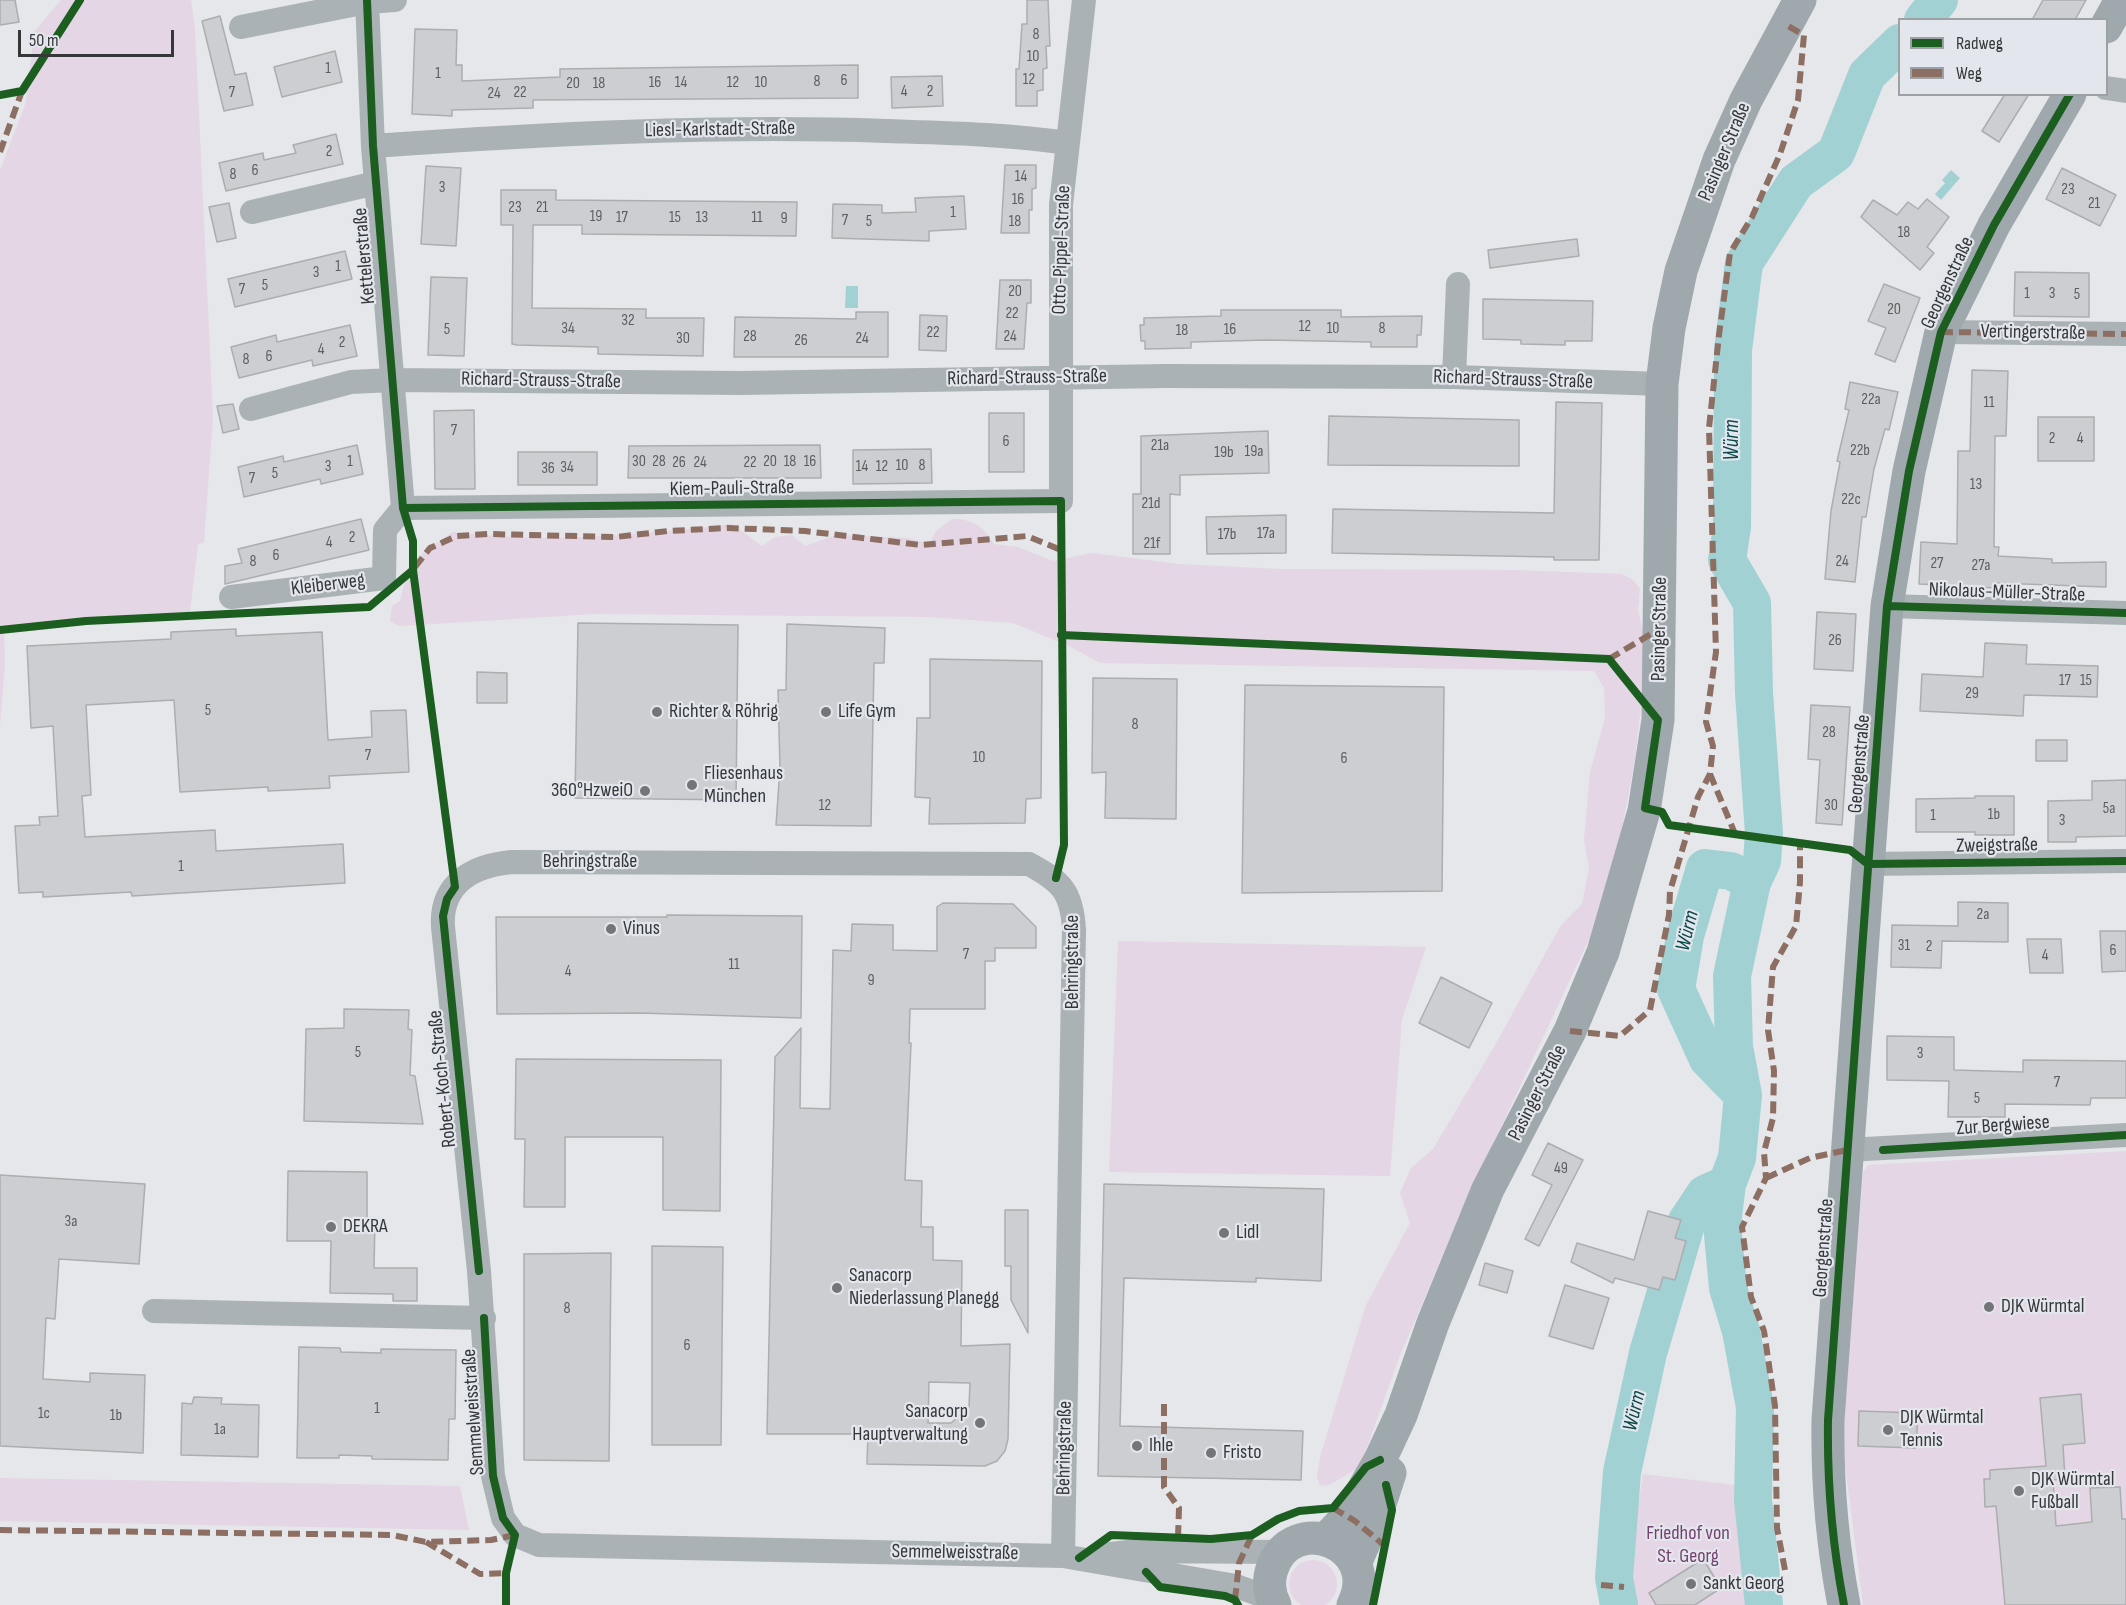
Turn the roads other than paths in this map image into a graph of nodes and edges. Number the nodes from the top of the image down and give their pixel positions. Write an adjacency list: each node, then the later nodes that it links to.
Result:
1 (395, 0): 5 (street)
2 (1084, 0): 11 (street, Otto-Pippel-Straße)
3 (1800, 0): 21 (main road, Pasinger Straße)
4 (2121, 0): 6 (main road)
5 (367, 1): 7 (street); 12 (street, Kettelerstraße)
6 (2108, 23)
7 (241, 27)
8 (2108, 88): 9 (street)
9 (2126, 91)
10 (2069, 96): 16 (main road, Georgenstraße)
11 (1067, 143): 12 (street, Liesl-Karlstadt-Straße); 18 (street, Otto-Pippel-Straße)
12 (373, 146): 13 (street, Kettelerstraße)
13 (376, 183): 14 (street); 20 (street, Kettelerstraße)
14 (252, 212)
15 (1458, 284): 19 (street)
16 (1941, 332): 17 (street, Vertingerstraße); 26 (main road, Georgenstraße)
17 (2126, 334)
18 (1059, 378): 19 (street, Richard-Strauss-Straße); 20 (street, Richard-Strauss-Straße); 23 (street, Otto-Pippel-Straße)
19 (1454, 378): 21 (street, Richard-Strauss-Straße)
20 (392, 380): 22 (street, Richard-Strauss-Straße); 24 (street, Kettelerstraße)
21 (1662, 384): 35 (main road, Pasinger Straße)
22 (250, 409)
23 (1061, 501): 24 (street, Kiem-Pauli-Straße)
24 (403, 508): 25 (street, Kleiberweg)
25 (231, 597)
26 (1887, 606): 27 (street, Nikolaus-Müller-Straße); 29 (main road, Georgenstraße)
27 (2126, 613)
28 (2126, 861): 29 (street, Zweigstraße)
29 (1868, 864): 32 (main road, Georgenstraße)
30 (455, 887): 34 (street, Robert-Koch-Straße); 38 (street, Behringstraße)
31 (2126, 1135): 32 (street, Zur Bergwiese)
32 (1847, 1150): 42 (main road, Georgenstraße)
33 (154, 1311): 34 (street)
34 (484, 1318): 38 (street, Semmelweisstraße)
35 (1401, 1415): 36 (main road, Pasinger Straße); 39 (main road, Pasinger Straße)
36 (1326, 1539): 37 (main road); 39 (main road)
37 (1281, 1552): 38 (street, Semmelweisstraße); 40 (main road)
38 (1071, 1557): 40 (street, Semmelweisstraße)
39 (1355, 1564): 41 (main road)
40 (1273, 1602)
41 (1353, 1605)
42 (1844, 1605)

